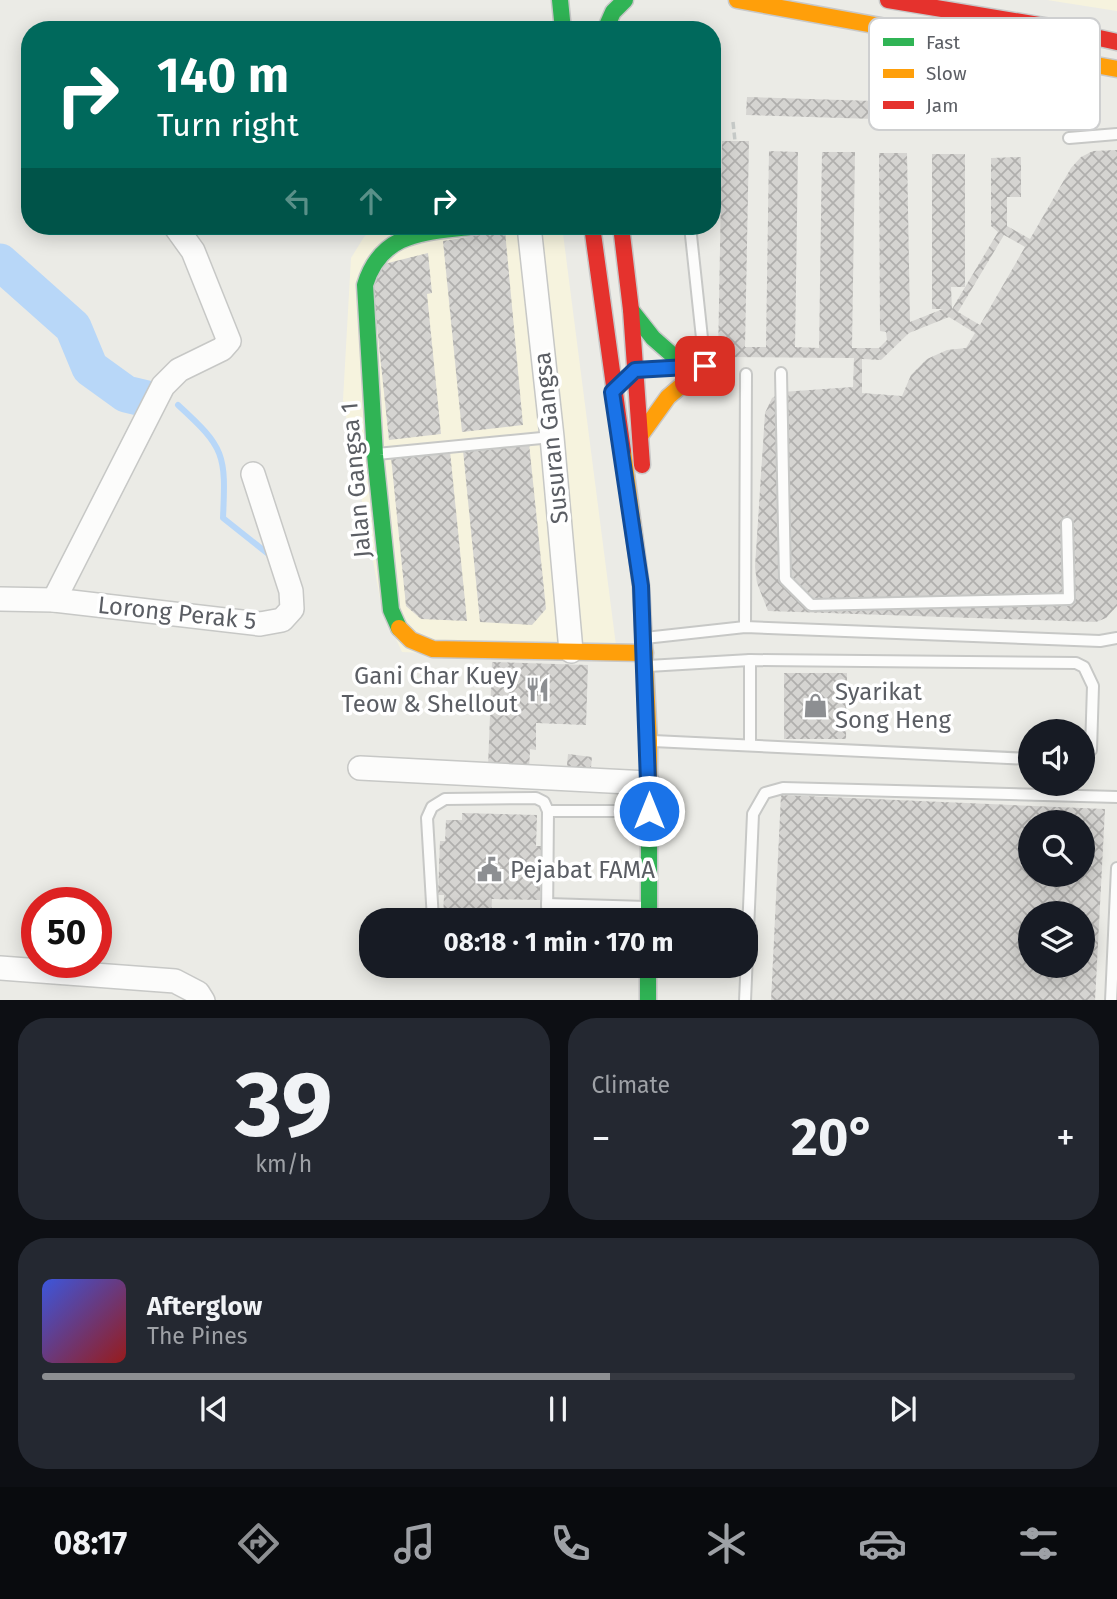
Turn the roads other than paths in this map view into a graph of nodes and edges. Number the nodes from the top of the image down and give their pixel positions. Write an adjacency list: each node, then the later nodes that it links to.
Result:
1 (560, 0): 7 (main road)
2 (625, 0): 9 (main road)
3 (737, 0): 10 (main road)
4 (888, 0): 6 (main road)
5 (593, 12): 8 (main road)
6 (998, 18)
7 (562, 21)
8 (594, 21)
9 (609, 21)
10 (869, 23)
11 (1117, 134): 12 (lane)
12 (1069, 138)
13 (181, 235): 34 (street)
14 (426, 235): 29 (main road, Jalan Gangsa 1)
15 (529, 235): 28 (street, Susuran Gangsa)
16 (594, 235): 25 (main road)
17 (622, 235): 19 (main road)
18 (691, 235): 20 (lane)
19 (631, 310): 21 (main road); 22 (main road)
20 (705, 366): 21 (lane); 26 (lane)
21 (686, 367): 22 (lane)
22 (635, 370): 25 (main road)
23 (781, 373): 32 (lane)
24 (746, 374): 35 (lane)
25 (631, 385): 26 (lane); 27 (main road); 31 (main road)
26 (682, 385): 27 (main road)
27 (640, 436): 31 (main road)
28 (552, 437): 29 (lane); 37 (street, Susuran Gangsa)
29 (375, 455): 37 (main road, Jalan Gangsa 1)
30 (253, 474): 34 (street, Lorong Perak 5)
31 (634, 522): 38 (main road)
32 (1067, 523)
33 (0, 598): 34 (street, Lorong Perak 5)
34 (54, 600)
35 (745, 627): 36 (lane); 38 (lane)
36 (1117, 638)
37 (571, 651): 38 (main road, Jalan Gangsa 1)
38 (645, 653): 39 (lane); 41 (main road)
39 (750, 660): 40 (lane); 42 (lane)
40 (1092, 719)
41 (649, 741): 42 (lane); 45 (main road)
42 (750, 745): 43 (lane)
43 (1018, 758)
44 (360, 768): 45 (street)
45 (648, 783): 48 (main road)
46 (1117, 797): 59 (lane)
47 (548, 811): 48 (lane); 50 (lane); 51 (lane)
48 (649, 811): 54 (main road)
49 (1117, 868): 60 (lane)
50 (547, 904): 52 (lane); 53 (lane)
51 (432, 908)
52 (547, 908)
53 (588, 908)
54 (649, 908)
55 (0, 968): 57 (street)
56 (648, 978): 58 (main road)
57 (203, 1000)
58 (648, 1000)
59 (745, 1000)
60 (1111, 1000)

